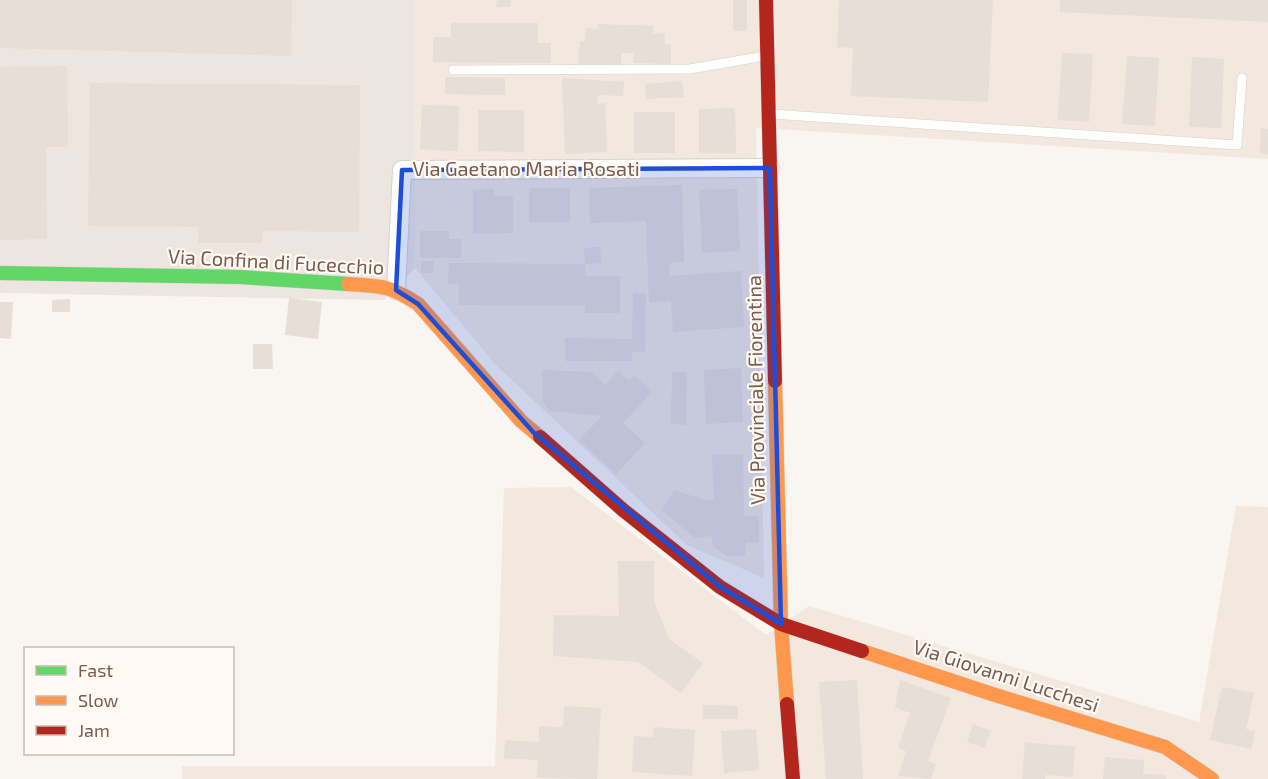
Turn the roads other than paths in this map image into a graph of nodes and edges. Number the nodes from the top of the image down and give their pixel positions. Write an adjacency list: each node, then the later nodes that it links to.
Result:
1 (766, 0): 2 (street, Via Provinciale Fiorentina)
2 (767, 56): 3 (lane); 5 (street, Via Provinciale Fiorentina)
3 (453, 70)
4 (1242, 78): 5 (lane)
5 (768, 114): 6 (street, Via Provinciale Fiorentina)
6 (770, 168): 8 (street, Via Gaetano Maria Rosati); 9 (street, Via Provinciale Fiorentina)
7 (0, 273): 8 (street, Via Confina di Fucecchio)
8 (396, 290): 9 (street, Via Confina di Fucecchio)
9 (781, 624): 10 (street, Via Provinciale Fiorentina); 11 (street, Via Giovanni Lucchesi)
10 (793, 779)
11 (1212, 779)

